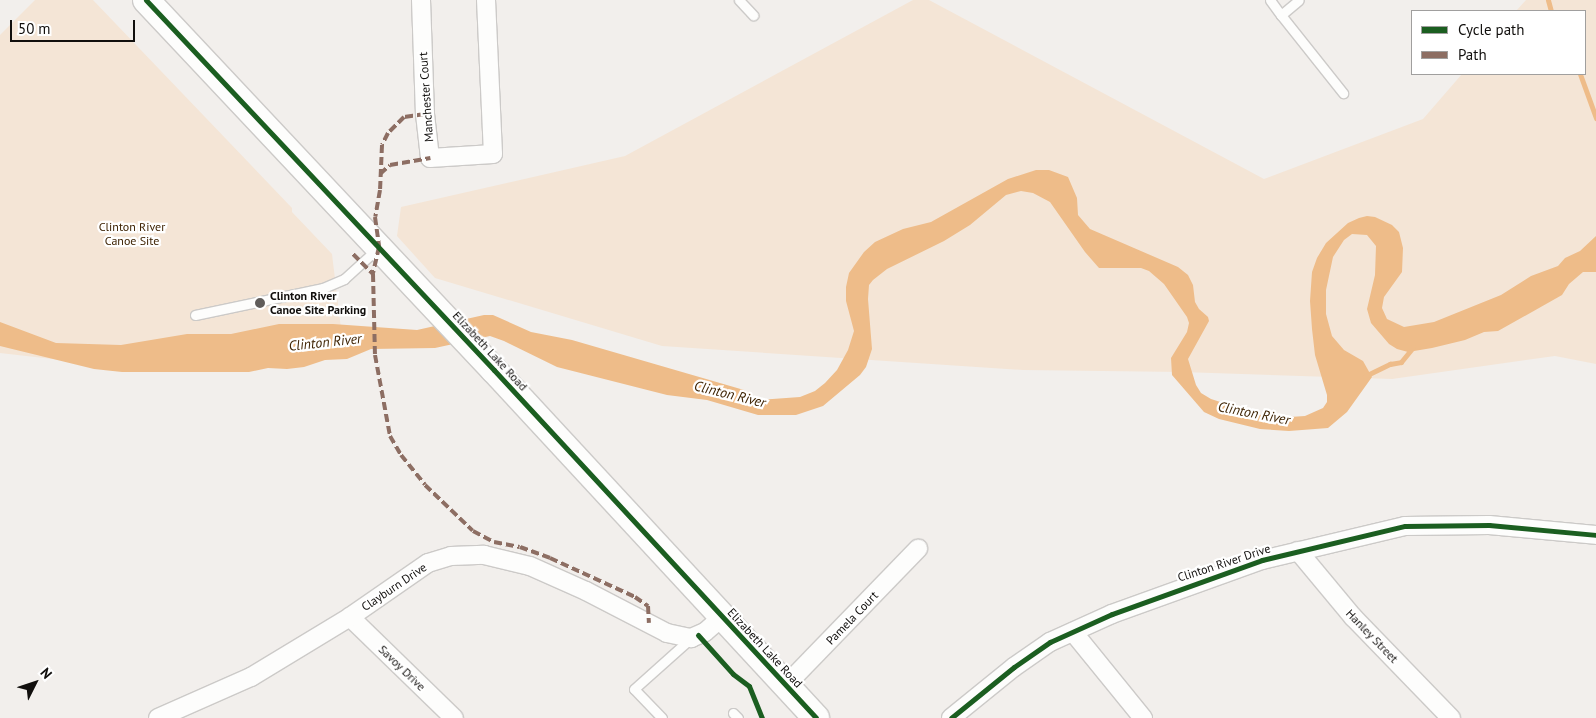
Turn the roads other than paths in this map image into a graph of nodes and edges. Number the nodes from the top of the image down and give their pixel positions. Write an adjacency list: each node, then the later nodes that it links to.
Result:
1 (146, 0): 10 (street, Elizabeth Lake Road)
2 (421, 0): 3 (street, Manchester Court)
3 (486, 0)
4 (739, 0): 7 (lane)
5 (1270, 0): 8 (lane)
6 (1299, 0): 8 (lane)
7 (753, 15)
8 (1281, 15): 9 (lane)
9 (1343, 92)
10 (379, 247): 11 (lane); 16 (street, Elizabeth Lake Road)
11 (195, 315)
12 (1596, 535): 14 (street, Clinton River Drive)
13 (918, 549): 19 (street, Pamela Court)
14 (1298, 551): 17 (street, Clinton River Drive); 26 (street, Hanley Street)
15 (350, 617): 18 (street, Clayburn Drive); 20 (street, Clayburn Drive); 21 (street, Savoy Drive)
16 (722, 617): 18 (street); 19 (street, Elizabeth Lake Road)
17 (1073, 632): 24 (street, Clinton River Drive); 25 (street)
18 (691, 638): 22 (lane)
19 (786, 686): 23 (street, Elizabeth Lake Road)
20 (158, 718)
21 (454, 718)
22 (662, 718)
23 (816, 718)
24 (951, 718)
25 (1143, 718)
26 (1451, 718)

